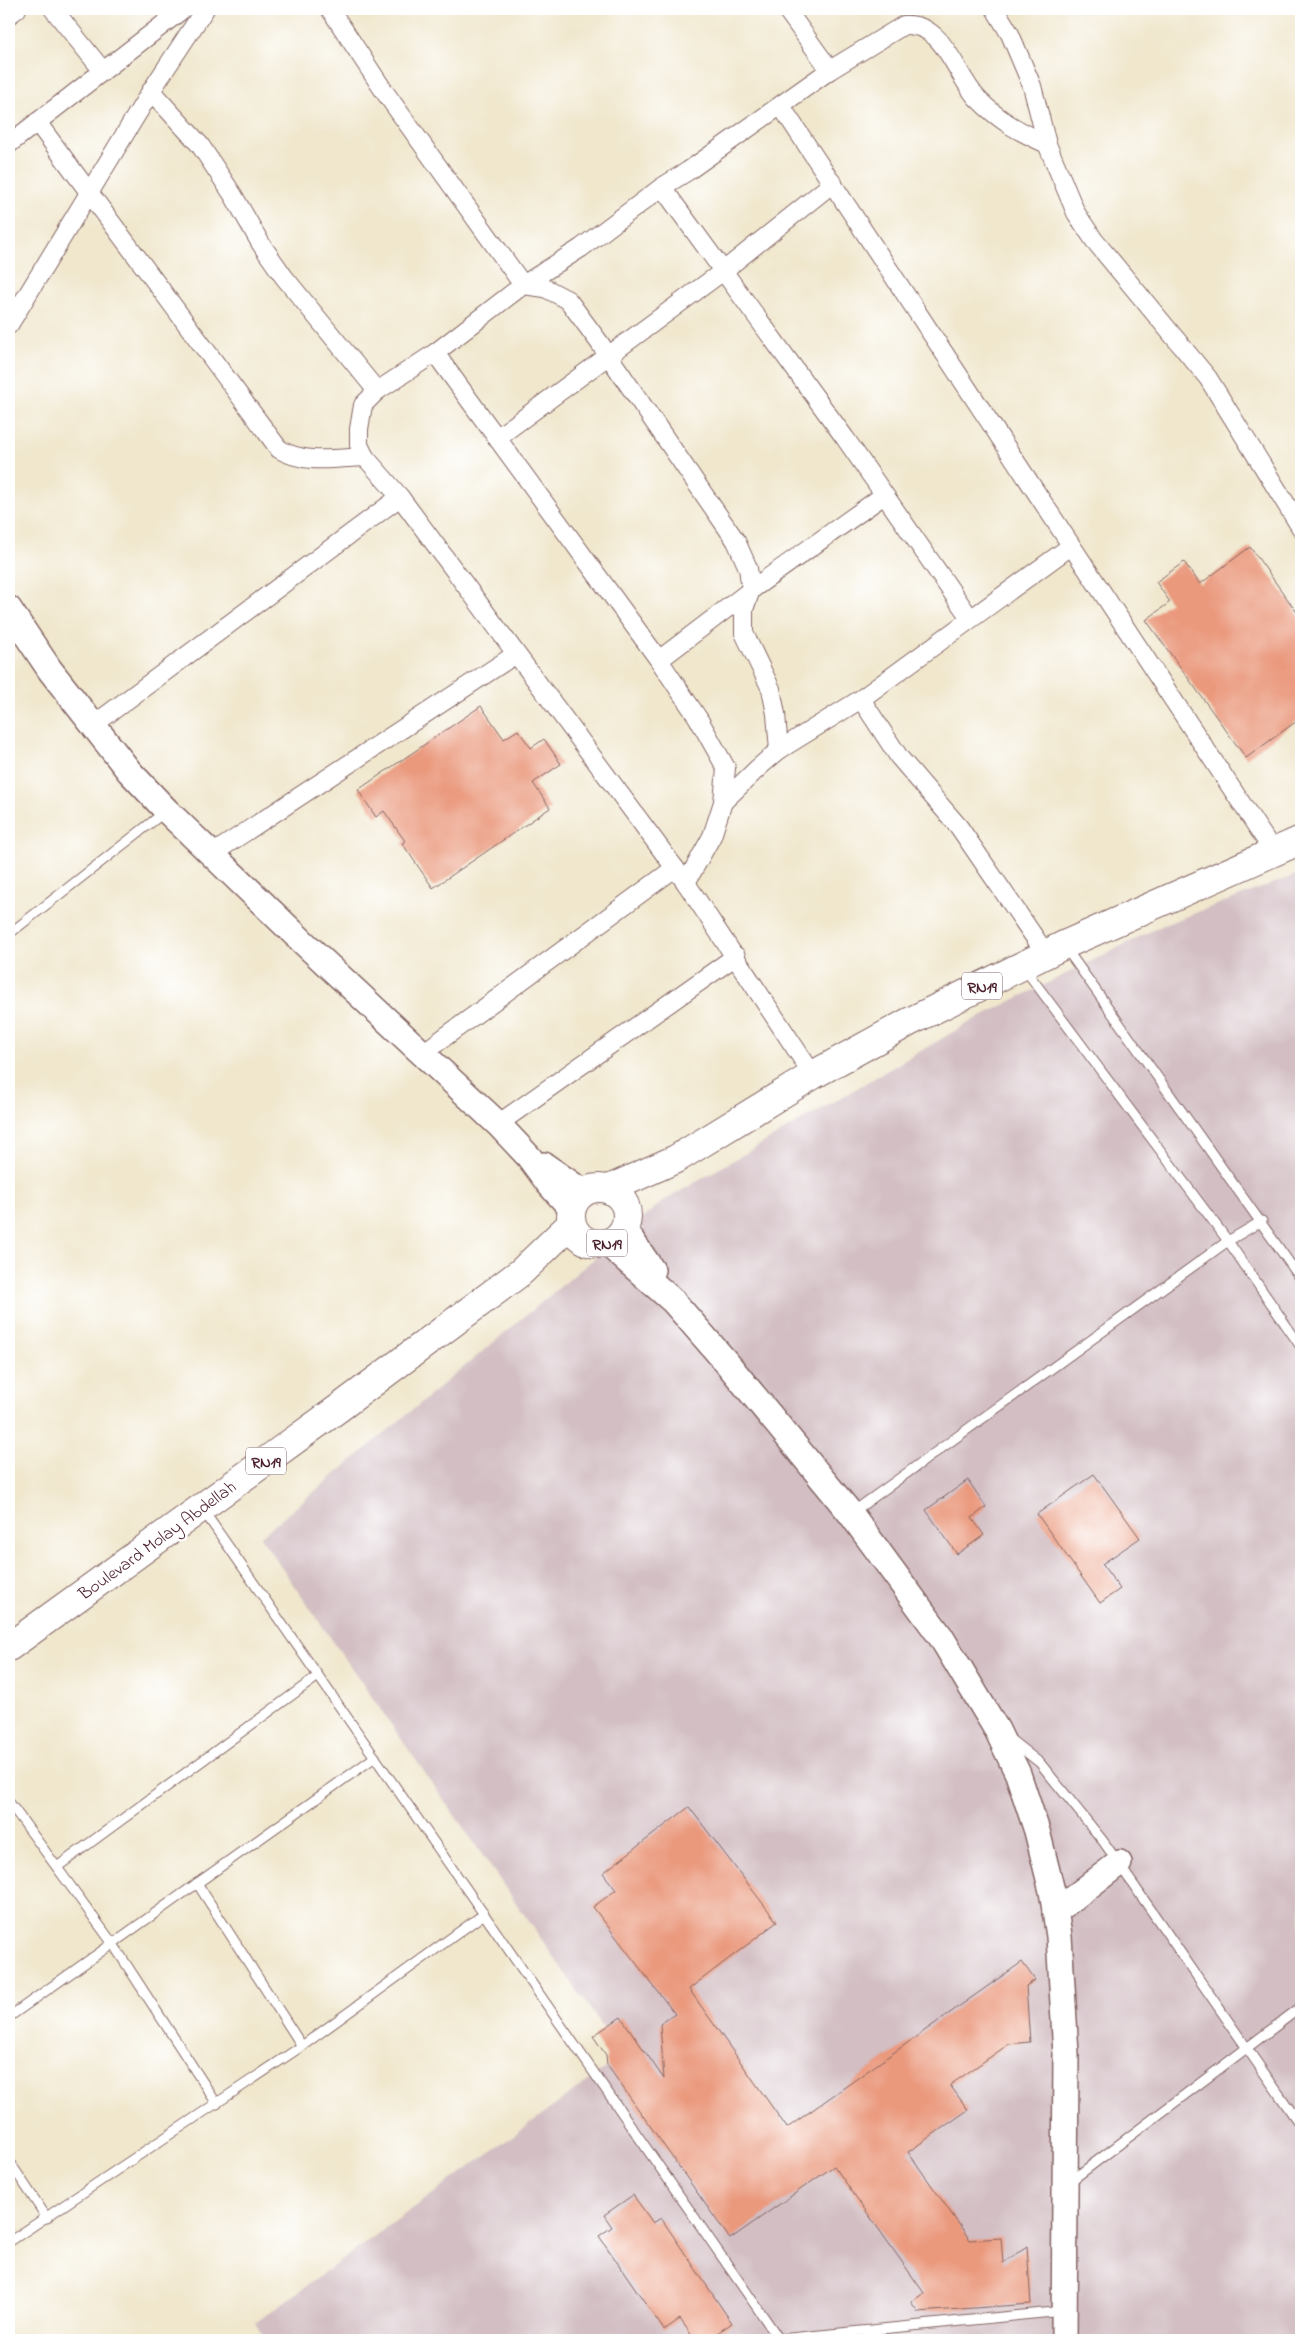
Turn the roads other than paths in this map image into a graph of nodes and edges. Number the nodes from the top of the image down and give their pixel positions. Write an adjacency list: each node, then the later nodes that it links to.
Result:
1 (17, 9): 8 (street)
2 (53, 9): 10 (street)
3 (183, 9): 10 (street)
4 (205, 9): 11 (street)
5 (330, 9): 20 (street)
6 (786, 9): 9 (street)
7 (994, 9): 15 (street)
8 (9, 15)
9 (830, 70): 12 (street); 15 (street)
10 (103, 71): 13 (street)
11 (151, 91): 18 (street); 24 (street)
12 (781, 106): 16 (street); 17 (street)
13 (37, 122): 14 (street); 18 (street)
14 (9, 144)
15 (1047, 144): 29 (street)
16 (833, 184): 19 (street); 30 (street)
17 (662, 188): 19 (street); 20 (street)
18 (89, 194): 21 (street); 26 (street)
19 (722, 272): 23 (street); 27 (street)
20 (523, 285): 22 (street); 23 (street)
21 (9, 325)
22 (435, 353): 24 (street); 25 (street)
23 (609, 356): 25 (street); 31 (street)
24 (377, 392): 26 (street)
25 (498, 437): 35 (street)
26 (365, 457): 28 (street)
27 (884, 495): 31 (street); 33 (street)
28 (400, 496): 34 (street); 37 (street)
29 (1301, 528)
30 (1072, 546): 33 (street); 42 (street)
31 (751, 590): 35 (street); 38 (street)
32 (9, 609): 37 (main road)
33 (970, 618): 36 (street)
34 (516, 654): 43 (street); 44 (street)
35 (659, 660): 39 (street)
36 (862, 698): 38 (street); 47 (street)
37 (92, 726): 40 (main road)
38 (780, 750): 39 (street)
39 (723, 802): 45 (street)
40 (167, 811): 43 (main road); 46 (lane)
41 (1301, 840): 42 (main road, RN19)
42 (1273, 851): 47 (main road, RN19)
43 (212, 854): 49 (main road)
44 (675, 868): 45 (street); 49 (street)
45 (686, 883): 48 (street)
46 (9, 934)
47 (1044, 955): 50 (main road, RN19); 53 (lane); 54 (lane)
48 (736, 956): 50 (street); 51 (street)
49 (423, 1053): 51 (main road)
50 (813, 1074): 52 (main road, RN19)
51 (498, 1124): 52 (main road)
52 (598, 1217): 57 (main road, Boulevard Molay Abdellah / RN19); 58 (main road)
53 (1262, 1221): 54 (lane); 55 (lane)
54 (1228, 1241): 56 (lane); 58 (lane)
55 (1301, 1279)
56 (1301, 1347)
57 (202, 1507): 59 (main road, Boulevard Molay Abdellah / RN19); 60 (lane)
58 (851, 1514): 61 (main road)
59 (9, 1647)
60 (318, 1676): 62 (lane); 65 (lane)
61 (997, 1730): 64 (lane); 67 (main road)
62 (375, 1757): 66 (lane); 68 (lane)
63 (9, 1802): 65 (lane)
64 (1118, 1863): 67 (main road); 73 (lane)
65 (57, 1867): 69 (lane)
66 (197, 1883): 69 (lane); 72 (lane)
67 (1055, 1912): 77 (main road)
68 (484, 1914): 72 (lane); 81 (lane)
69 (113, 1944): 71 (lane); 74 (lane)
70 (1301, 2007): 73 (lane)
71 (9, 2017)
72 (302, 2046): 74 (lane)
73 (1246, 2048): 75 (lane); 77 (lane)
74 (216, 2104): 78 (lane)
75 (1301, 2126)
76 (9, 2161): 78 (lane)
77 (1064, 2187): 80 (main road)
78 (47, 2218): 79 (lane)
79 (9, 2242)
80 (1064, 2311): 81 (lane); 82 (main road)
81 (774, 2340)
82 (1064, 2340)

